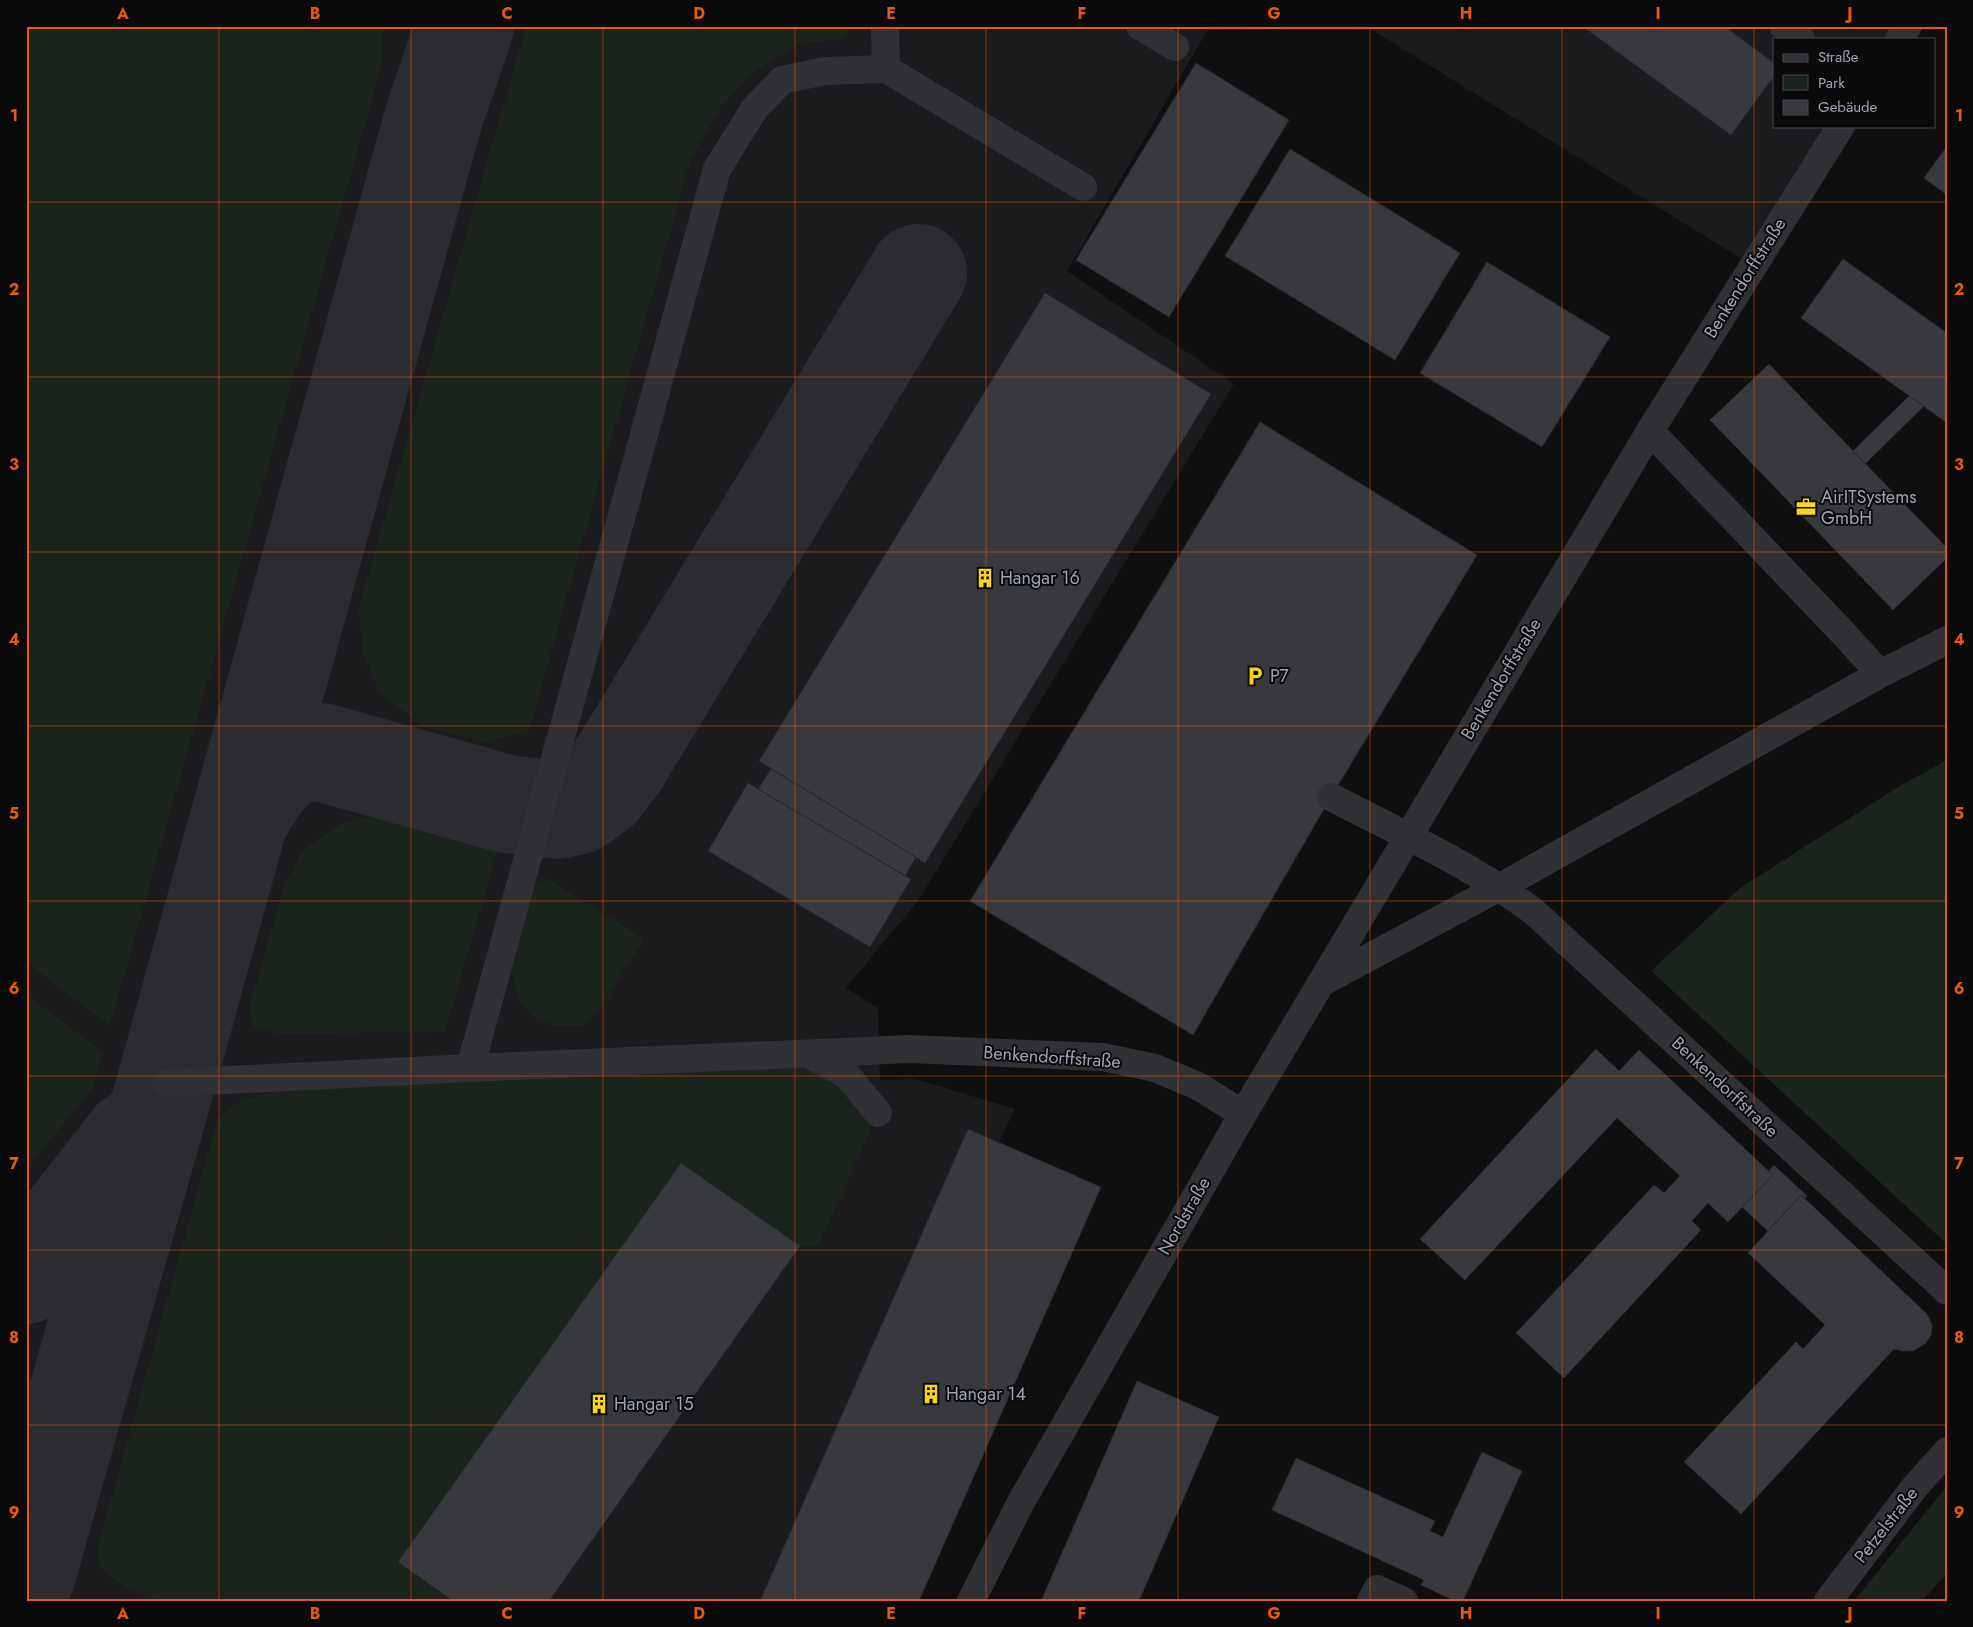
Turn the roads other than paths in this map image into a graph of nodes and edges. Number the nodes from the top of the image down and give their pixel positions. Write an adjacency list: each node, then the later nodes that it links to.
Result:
1 (885, 26): 8 (street)
2 (1140, 26): 7 (street)
3 (1783, 26): 5 (street)
4 (1908, 26): 6 (street)
5 (1800, 38)
6 (1900, 38)
7 (1174, 47)
8 (886, 69): 10 (street); 19 (street)
9 (1840, 128): 11 (street, Benkendorffstraße)
10 (1083, 187)
11 (1650, 431): 13 (street); 15 (street, Benkendorffstraße)
12 (1947, 640): 13 (street)
13 (1880, 674): 16 (street)
14 (1331, 797): 15 (street)
15 (1407, 837): 16 (street, Benkendorffstraße); 17 (street, Nordstraße)
16 (1500, 887): 17 (street); 23 (street, Benkendorffstraße)
17 (1321, 983): 22 (street, Nordstraße)
18 (807, 1054): 19 (street, Benkendorffstraße); 21 (street); 22 (street, Benkendorffstraße)
19 (470, 1068): 20 (street, Benkendorffstraße)
20 (166, 1083)
21 (878, 1113)
22 (1243, 1114): 25 (street, Nordstraße)
23 (1947, 1291)
24 (1947, 1451): 28 (street, Petzelstraße)
25 (972, 1601)
26 (1371, 1601): 27 (street)
27 (1404, 1601)
28 (1828, 1601)

